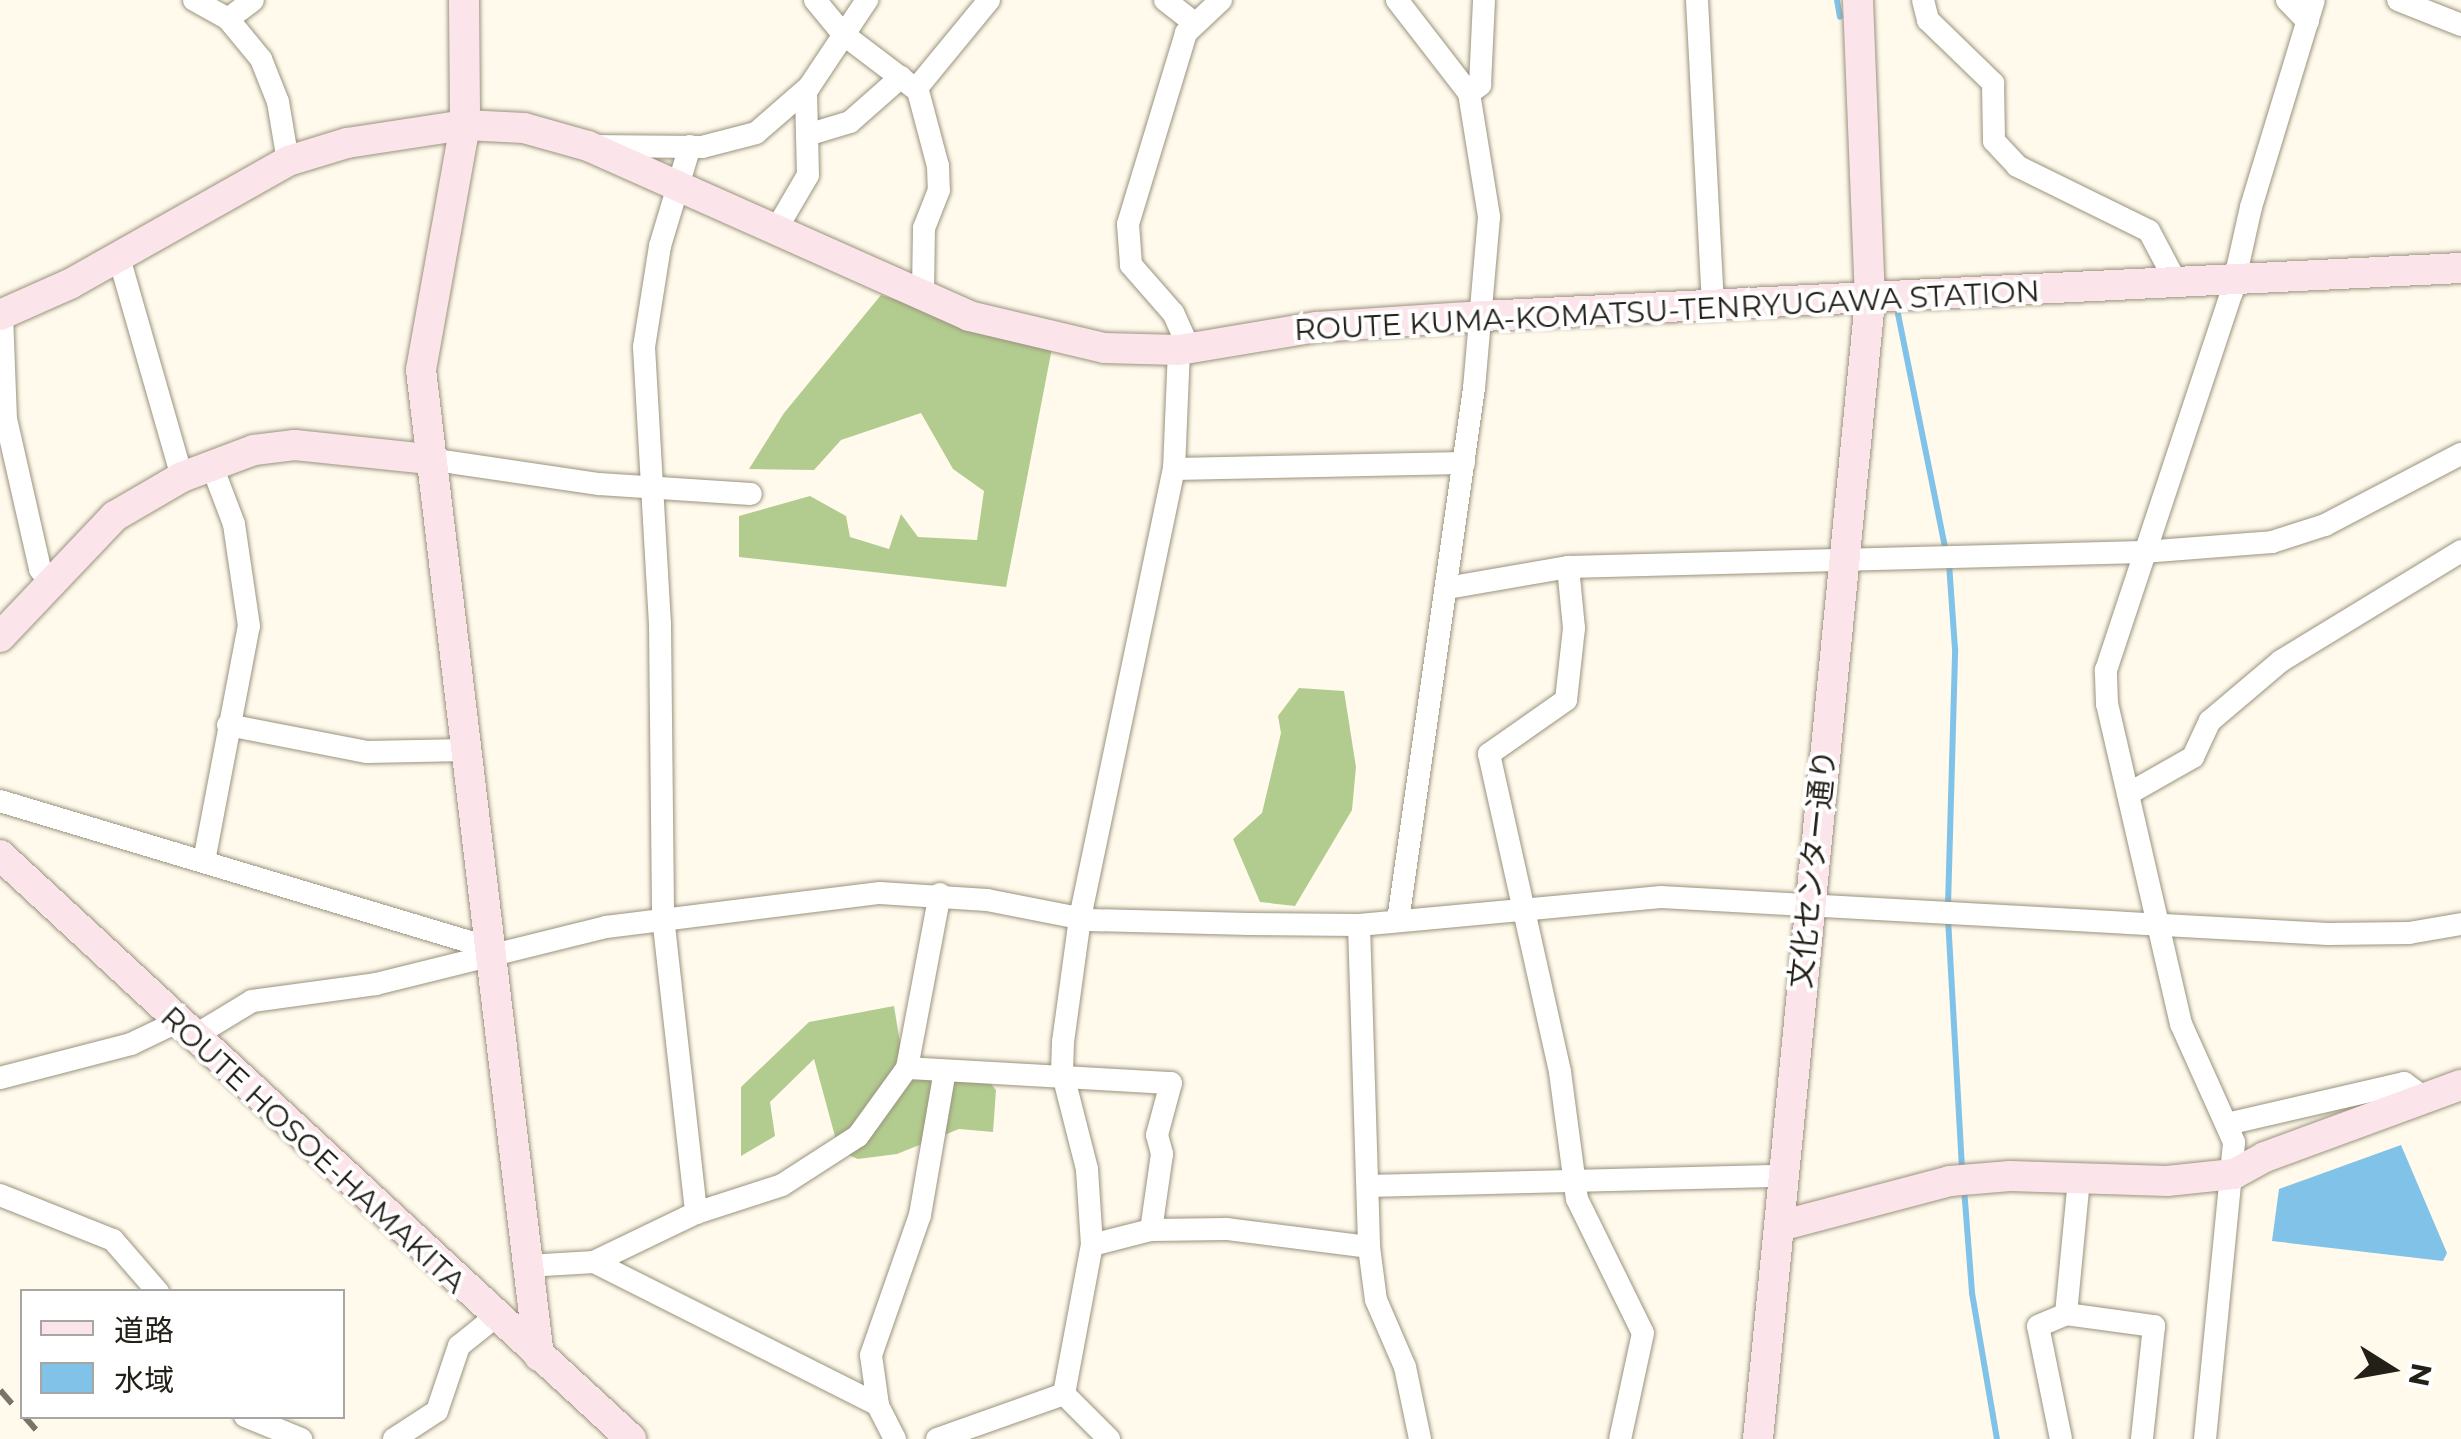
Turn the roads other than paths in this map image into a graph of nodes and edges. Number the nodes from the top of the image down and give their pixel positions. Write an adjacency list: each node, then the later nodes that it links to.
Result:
1 (194, 0): 17 (street)
2 (254, 0): 17 (street)
3 (464, 0): 24 (street)
4 (815, 0): 20 (street)
5 (868, 0): 20 (street)
6 (989, 0): 21 (street)
7 (1166, 0): 18 (street)
8 (1221, 0): 18 (street)
9 (1397, 0): 23 (street)
10 (1484, 0): 23 (street)
11 (1697, 0): 37 (street)
12 (1858, 0): 36 (street)
13 (1923, 0): 33 (street)
14 (2287, 0): 16 (street)
15 (2398, 0): 19 (street)
16 (2311, 11): 34 (street)
17 (228, 20): 28 (street)
18 (1194, 23): 40 (street)
19 (2461, 25)
20 (843, 34): 21 (street); 22 (street)
21 (908, 83): 25 (street); 35 (street)
22 (806, 92): 25 (street); 27 (street)
23 (1469, 94): 39 (street)
24 (466, 125): 26 (street, ROUTE KUMA-KOMATSU-TENRYUGAWA STATION); 28 (street, ROUTE KUMA-KOMATSU-TENRYUGAWA STATION); 42 (street)
25 (807, 135): 30 (street)
26 (588, 146): 27 (street); 29 (street, ROUTE KUMA-KOMATSU-TENRYUGAWA STATION)
27 (690, 146): 29 (street)
28 (288, 160): 31 (street, ROUTE KUMA-KOMATSU-TENRYUGAWA STATION)
29 (682, 186): 30 (street, ROUTE KUMA-KOMATSU-TENRYUGAWA STATION); 47 (street)
30 (777, 228): 35 (street, ROUTE KUMA-KOMATSU-TENRYUGAWA STATION)
31 (118, 254): 38 (street, ROUTE KUMA-KOMATSU-TENRYUGAWA STATION); 46 (street)
32 (2461, 268): 34 (street, ROUTE KUMA-KOMATSU-TENRYUGAWA STATION)
33 (2176, 282): 34 (street, ROUTE KUMA-KOMATSU-TENRYUGAWA STATION); 36 (street, ROUTE KUMA-KOMATSU-TENRYUGAWA STATION)
34 (2234, 282): 49 (street)
35 (923, 294): 40 (street, ROUTE KUMA-KOMATSU-TENRYUGAWA STATION)
36 (1870, 300): 37 (street, ROUTE KUMA-KOMATSU-TENRYUGAWA STATION); 51 (street, 文化センター通り)
37 (1714, 305): 39 (street, ROUTE KUMA-KOMATSU-TENRYUGAWA STATION)
38 (1, 315): 53 (street)
39 (1483, 316): 40 (street, ROUTE KUMA-KOMATSU-TENRYUGAWA STATION); 43 (street)
40 (1184, 348): 45 (street)
41 (2461, 454): 49 (street)
42 (429, 459): 44 (street); 47 (street); 57 (street)
43 (1464, 463): 45 (street); 54 (street)
44 (212, 466): 46 (street); 56 (street)
45 (1174, 469): 66 (street)
46 (182, 477): 53 (street)
47 (654, 488): 48 (street); 65 (street)
48 (751, 494)
49 (2143, 552): 51 (street); 58 (street)
50 (2461, 552): 58 (street)
51 (1844, 558): 52 (street); 63 (street, 文化センター通り)
52 (1568, 567): 54 (street); 64 (street)
53 (50, 583): 55 (street)
54 (1447, 588): 67 (street)
55 (0, 637)
56 (228, 725): 57 (street); 61 (street)
57 (467, 750): 71 (street)
58 (2128, 794): 68 (street)
59 (0, 801): 61 (street)
60 (0, 855): 72 (street, ROUTE HOSOE-HAMAKITA)
61 (204, 860): 71 (street)
62 (940, 894): 65 (street); 66 (street); 73 (street)
63 (1811, 901): 64 (street); 68 (street); 81 (street, 文化センター通り)
64 (1525, 910): 67 (street); 83 (street)
65 (663, 917): 71 (street); 86 (street)
66 (1080, 918): 70 (street); 75 (street)
67 (1398, 921): 70 (street)
68 (2156, 922): 69 (street); 79 (street)
69 (2461, 924)
70 (1360, 926): 84 (street)
71 (491, 953): 72 (street); 92 (street)
72 (183, 1030): 76 (street); 95 (street, ROUTE HOSOE-HAMAKITA)
73 (908, 1068): 74 (street); 86 (street)
74 (945, 1071): 75 (street); 98 (street)
75 (1063, 1075): 88 (street); 89 (street)
76 (0, 1078)
77 (2461, 1085): 78 (street)
78 (2426, 1099): 79 (street); 80 (street)
79 (2226, 1124): 80 (street)
80 (2234, 1174): 82 (street); 111 (street)
81 (1782, 1176): 83 (street); 87 (street, 文化センター通り)
82 (2079, 1178): 87 (street); 94 (street)
83 (1575, 1185): 84 (street); 107 (street)
84 (1368, 1186): 90 (street)
85 (0, 1194): 93 (street)
86 (696, 1213): 91 (street)
87 (1780, 1226): 108 (street, 文化センター通り)
88 (1151, 1230): 89 (street); 90 (street)
89 (1092, 1245): 97 (street)
90 (1369, 1247): 106 (street)
91 (594, 1262): 92 (street); 98 (street)
92 (527, 1266): 96 (street)
93 (155, 1289)
94 (2066, 1314): 109 (street); 110 (street)
95 (494, 1317): 96 (street, ROUTE HOSOE-HAMAKITA); 101 (street)
96 (539, 1356): 102 (street, ROUTE HOSOE-HAMAKITA)
97 (1064, 1394): 104 (street); 105 (street)
98 (878, 1405): 103 (street)
99 (252, 1419): 100 (street)
100 (301, 1439)
101 (394, 1439)
102 (631, 1439)
103 (895, 1439)
104 (937, 1439)
105 (1109, 1439)
106 (1420, 1439)
107 (1620, 1439)
108 (1758, 1439)
109 (2061, 1439)
110 (2142, 1439)
111 (2204, 1439)

